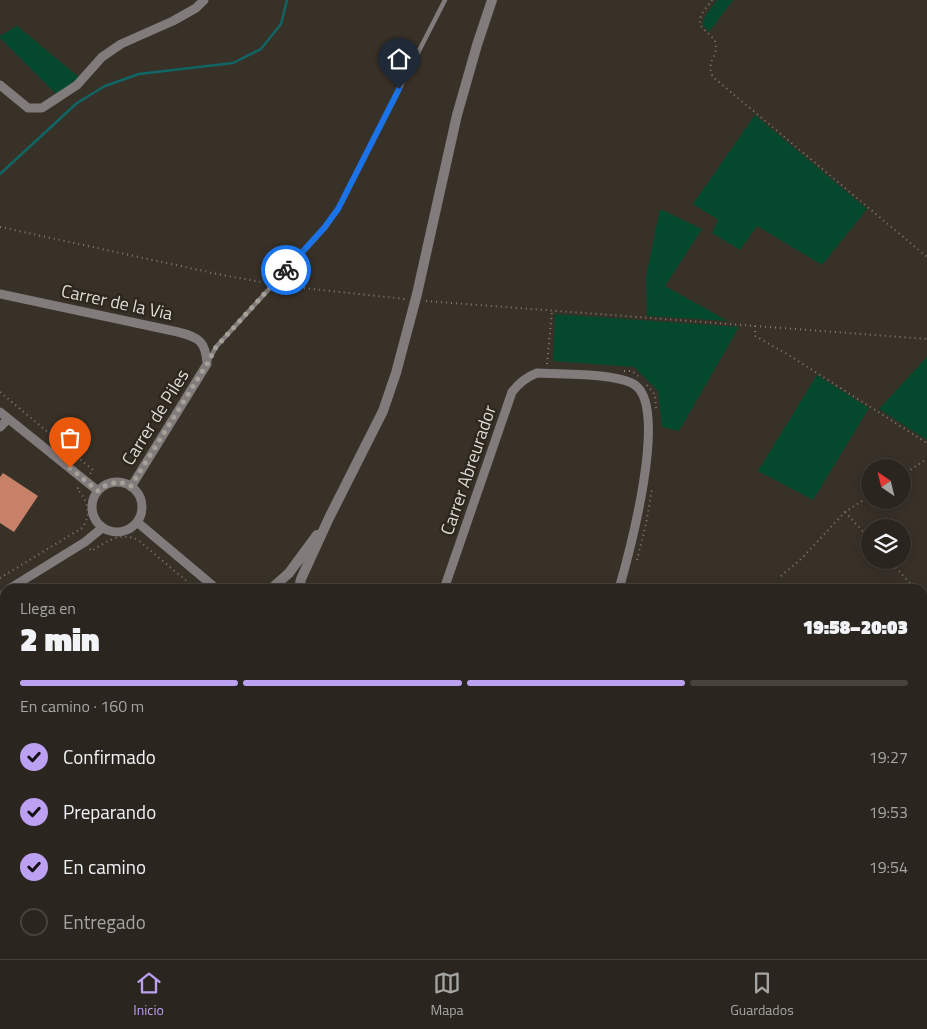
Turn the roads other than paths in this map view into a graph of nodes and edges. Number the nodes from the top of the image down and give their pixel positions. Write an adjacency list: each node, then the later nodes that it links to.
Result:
1 (204, 0): 4 (street)
2 (445, 0): 6 (lane)
3 (492, 0): 12 (street)
4 (0, 85)
5 (0, 294): 6 (street, Carrer de la Via)
6 (207, 364): 10 (street, Carrer de Piles)
7 (0, 412): 8 (street)
8 (8, 419): 9 (street); 11 (street)
9 (0, 427)
10 (131, 486): 11 (street); 13 (street)
11 (98, 491): 14 (street)
12 (329, 518): 17 (street); 18 (street)
13 (137, 522): 14 (street); 16 (street)
14 (102, 528): 15 (street)
15 (17, 584)
16 (209, 584)
17 (277, 584)
18 (300, 584)
19 (446, 584): 20 (street, Carrer Abreurador)
20 (620, 584)

